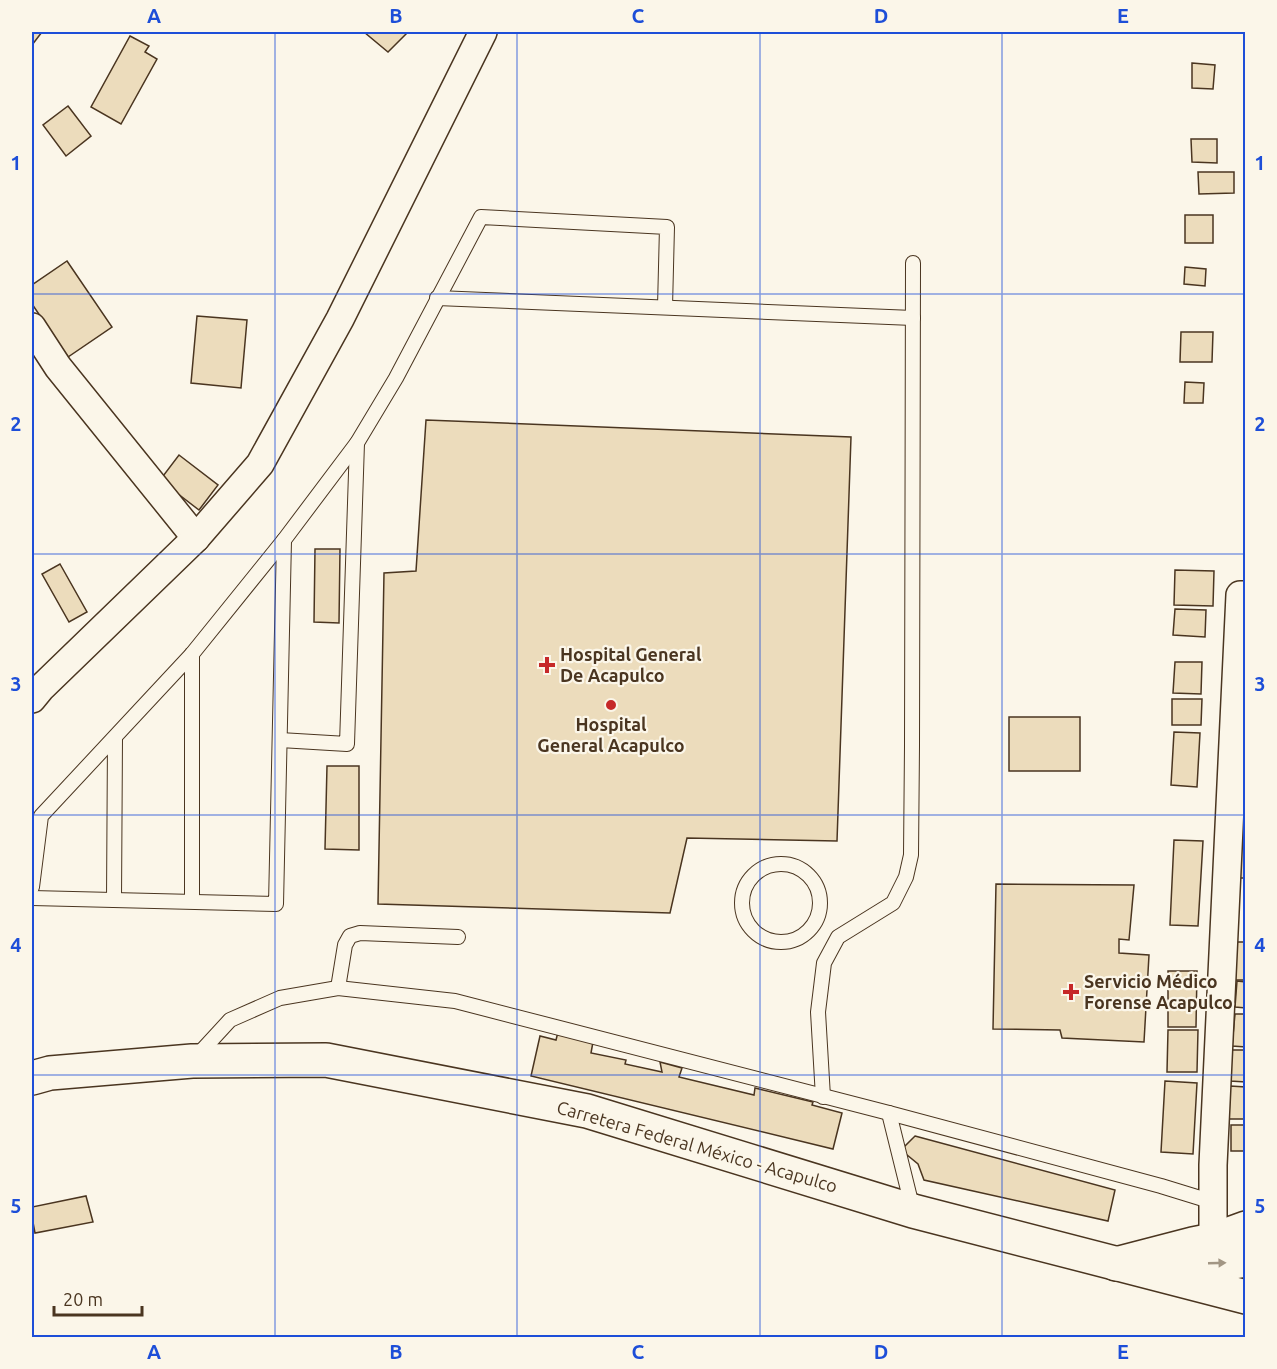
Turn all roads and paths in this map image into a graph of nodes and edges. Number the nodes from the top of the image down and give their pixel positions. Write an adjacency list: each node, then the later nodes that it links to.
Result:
1 (483, 32): 8 (street)
2 (913, 263): 5 (lane)
3 (437, 298): 4 (lane); 4 (lane); 7 (lane)
4 (665, 307): 5 (lane)
5 (913, 318): 21 (lane)
6 (32, 327): 8 (street)
7 (357, 443): 9 (lane); 14 (lane)
8 (196, 538): 12 (street)
9 (284, 540): 11 (lane); 14 (lane)
10 (1245, 594): 27 (street)
11 (192, 654): 13 (lane); 18 (lane)
12 (32, 699)
13 (115, 738): 15 (lane); 17 (lane)
14 (280, 740): 18 (lane)
15 (32, 887)
16 (32, 898): 17 (lane)
17 (114, 900): 18 (lane)
18 (192, 901)
19 (814, 924): 19 (lane); 21 (lane)
20 (458, 937): 22 (lane)
21 (838, 937): 25 (lane)
22 (338, 988): 23 (lane); 25 (lane)
23 (192, 1061): 24 (main road, Carretera Federal México - Acapulco); 28 (main road, Carretera Federal México - Acapulco)
24 (32, 1078)
25 (823, 1097): 26 (lane)
26 (889, 1113): 27 (lane); 28 (lane)
27 (1213, 1202): 30 (street)
28 (913, 1211): 32 (main road, Carretera Federal México - Acapulco)
29 (1245, 1228): 30 (main road)
30 (1213, 1240): 32 (main road)
31 (1245, 1260): 32 (main road, one-way to 31)
32 (1116, 1264): 33 (main road, Carretera Federal México - Acapulco)
33 (1245, 1297)

